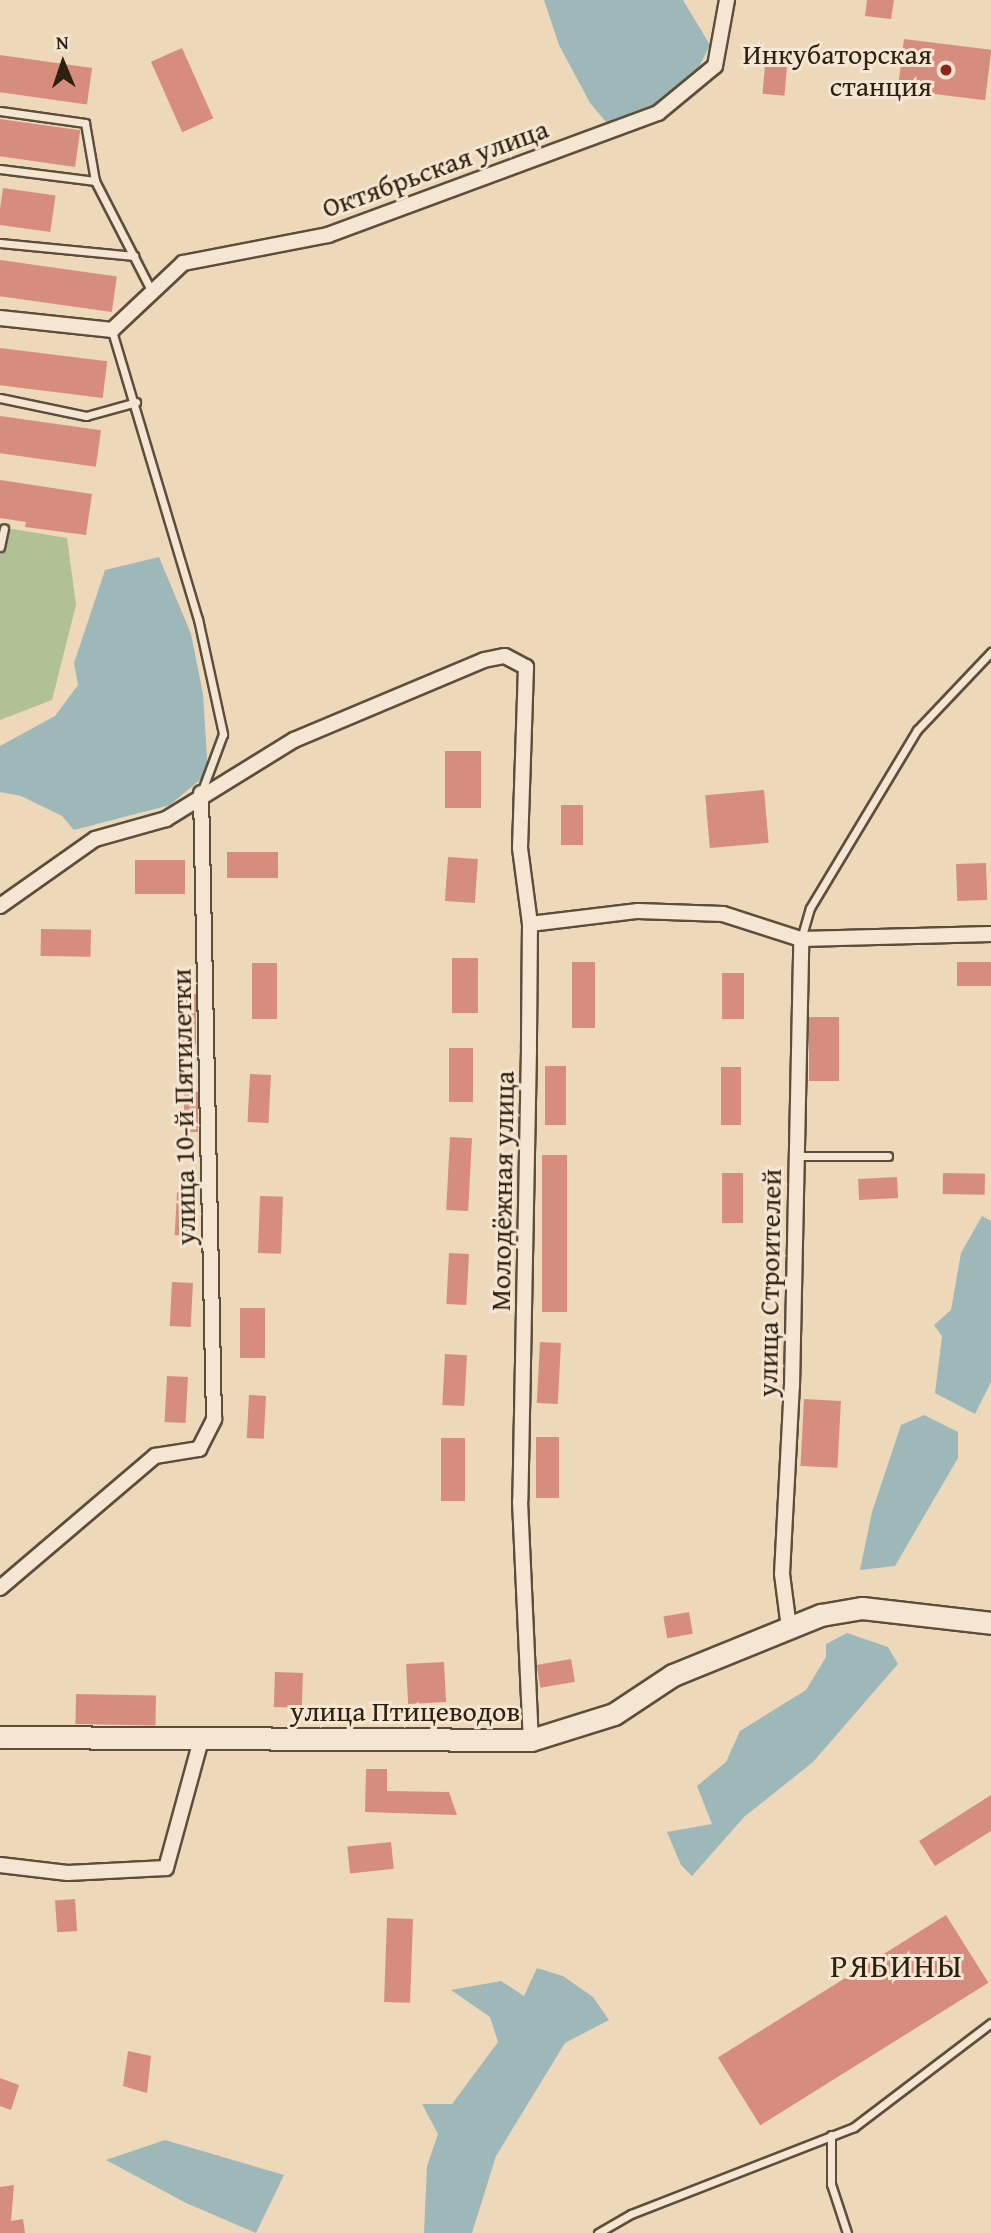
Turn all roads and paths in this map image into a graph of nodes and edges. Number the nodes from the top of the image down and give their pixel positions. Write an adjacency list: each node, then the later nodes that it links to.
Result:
1 (727, 0): 7 (street, Октябрьская улица)
2 (0, 111): 4 (lane)
3 (0, 169): 4 (lane)
4 (95, 181): 6 (lane)
5 (0, 243): 6 (lane)
6 (134, 256): 7 (lane)
7 (152, 292): 9 (street, Октябрьская улица)
8 (0, 318): 9 (street)
9 (112, 330): 11 (lane)
10 (0, 398): 11 (lane)
11 (136, 402): 15 (lane)
12 (4, 528): 13 (lane)
13 (0, 547)
14 (991, 652): 19 (lane)
15 (201, 793): 16 (street); 17 (street, Молодёжная улица); 22 (street, улица 10-й Пятилетки)
16 (0, 906)
17 (530, 924): 19 (street); 27 (street, Молодёжная улица)
18 (991, 934): 19 (street)
19 (801, 939): 20 (street, улица Строителей)
20 (796, 1156): 21 (lane); 24 (street, улица Строителей)
21 (888, 1156)
22 (0, 1588)
23 (991, 1623): 24 (street, улица Птицеводов)
24 (789, 1628): 27 (street, улица Птицеводов)
25 (0, 1737): 26 (street, улица Птицеводов)
26 (201, 1740): 27 (street, улица Птицеводов); 28 (street)
27 (531, 1740)
28 (0, 1865)
29 (991, 2023): 30 (lane)
30 (831, 2135): 31 (lane); 32 (lane)
31 (598, 2233)
32 (847, 2233)

